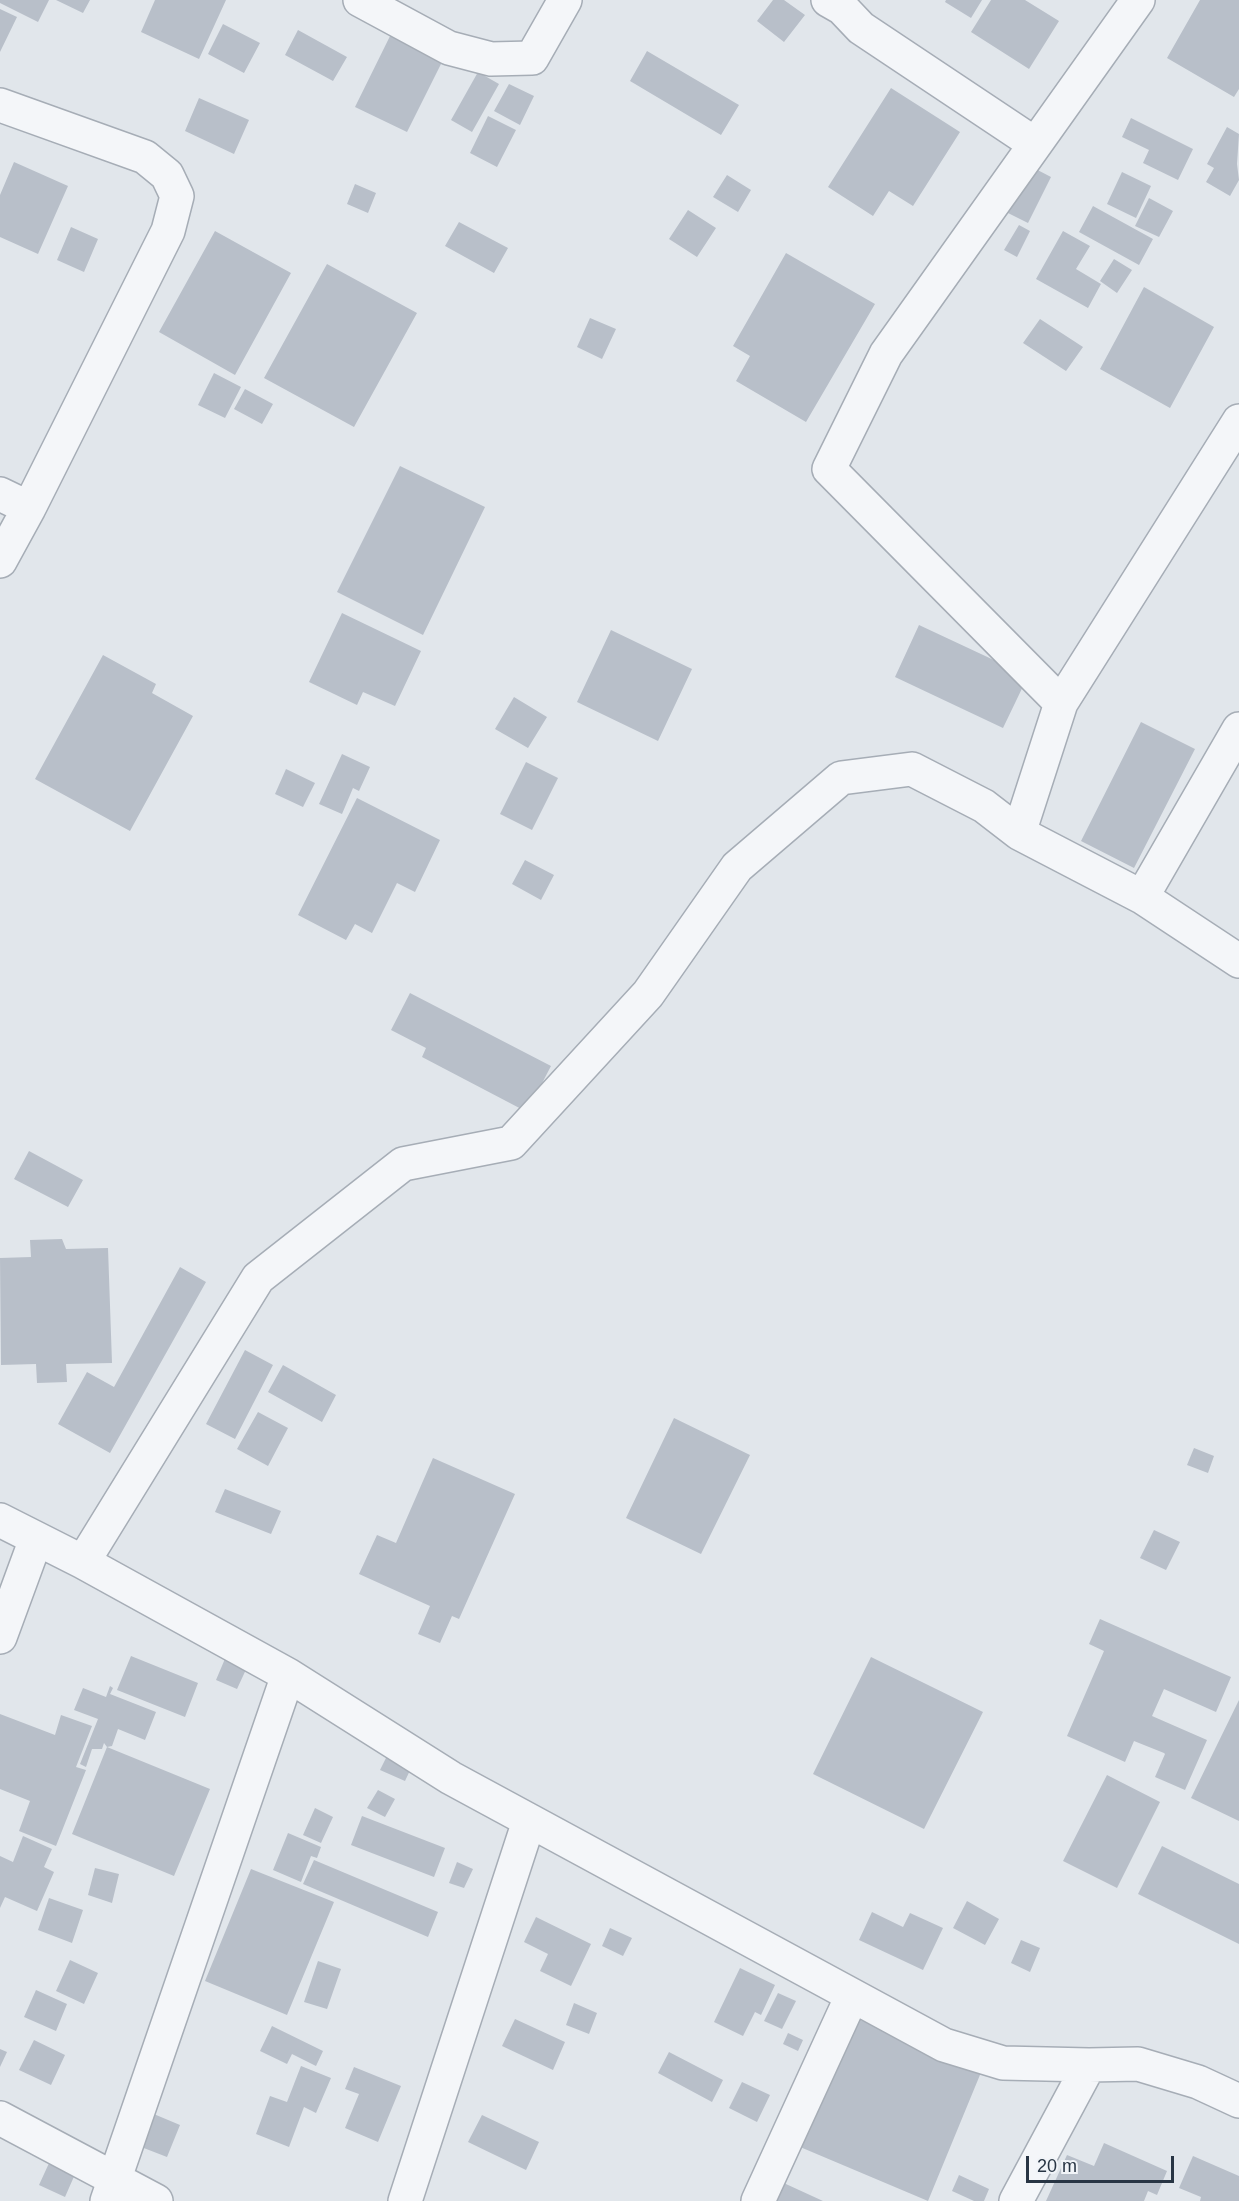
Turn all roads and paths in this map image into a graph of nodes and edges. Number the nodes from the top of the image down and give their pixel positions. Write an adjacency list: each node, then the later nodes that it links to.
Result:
1 (360, 0): 2 (street)
2 (565, 0)
3 (828, 0): 6 (street)
4 (1138, 0): 6 (street)
5 (0, 105): 9 (street)
6 (1035, 144): 11 (street)
7 (1239, 421): 11 (street)
8 (0, 494): 9 (street)
9 (29, 508): 10 (street)
10 (0, 561)
11 (1061, 703): 13 (street)
12 (1239, 729): 14 (street)
13 (1019, 833): 14 (street); 18 (street)
14 (1142, 897): 15 (street)
15 (1239, 961)
16 (0, 1520): 17 (street)
17 (36, 1539): 18 (street); 19 (street)
18 (83, 1562): 20 (street)
19 (0, 1637)
20 (288, 1675): 21 (street); 26 (street)
21 (529, 1821): 22 (street); 28 (street)
22 (852, 1996): 23 (street); 29 (street)
23 (1089, 2066): 24 (street); 30 (street)
24 (1239, 2101)
25 (0, 2118): 26 (street)
26 (111, 2190): 27 (street)
27 (156, 2201)
28 (405, 2201)
29 (758, 2201)
30 (1016, 2201)

